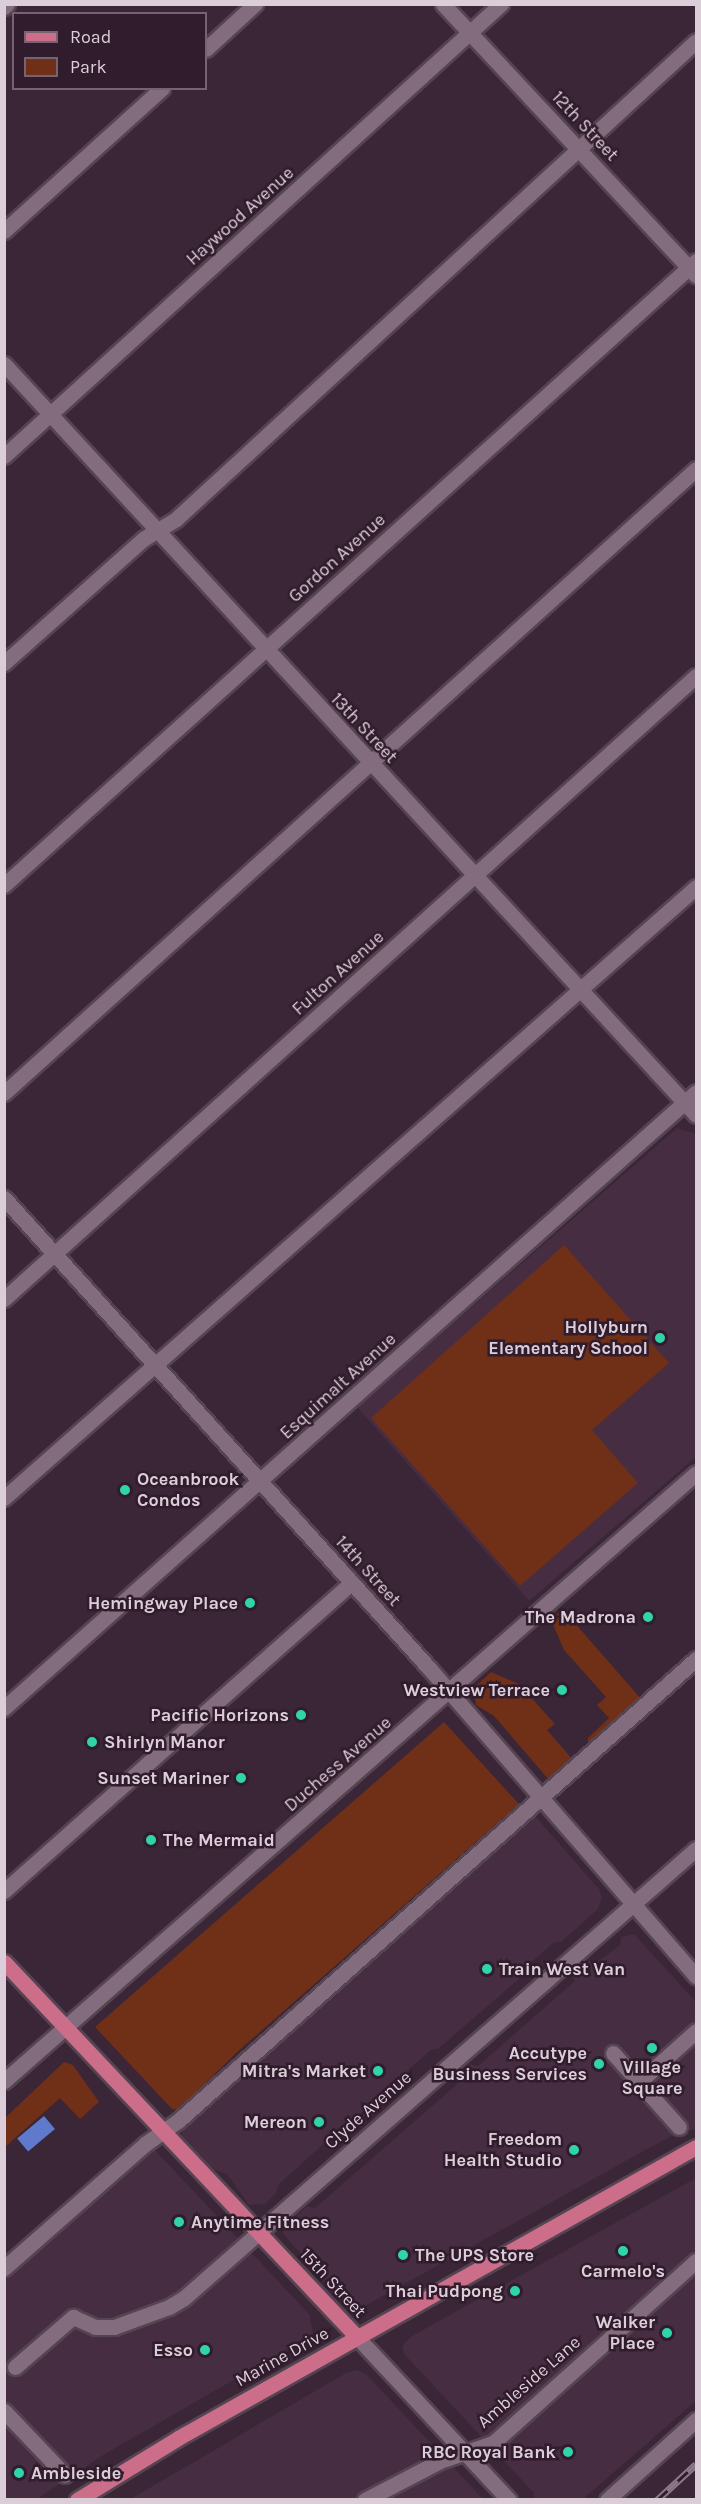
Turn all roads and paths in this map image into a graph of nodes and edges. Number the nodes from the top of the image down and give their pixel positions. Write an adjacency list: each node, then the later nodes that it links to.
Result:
1 (255, 4): 6 (street)
2 (443, 4): 4 (street, 12th Street)
3 (501, 4): 4 (street, Haywood Avenue)
4 (470, 34): 8 (street, 12th Street); 12 (street, Haywood Avenue)
5 (696, 41): 8 (street)
6 (207, 48)
7 (160, 90): 9 (street)
8 (578, 146): 10 (street, 12th Street); 15 (street)
9 (4, 231)
10 (694, 268): 16 (street, Gordon Avenue)
11 (4, 364): 12 (street, 13th Street)
12 (50, 415): 13 (street, Haywood Avenue); 15 (street, 13th Street)
13 (4, 456)
14 (696, 469): 19 (street)
15 (156, 531): 16 (street, 13th Street); 17 (street)
16 (264, 649): 19 (street, 13th Street); 21 (street, Gordon Avenue)
17 (4, 663)
18 (696, 676): 20 (street, Fulton Avenue)
19 (371, 765): 20 (street, 13th Street); 24 (street)
20 (477, 873): 23 (street, 13th Street); 28 (street, Fulton Avenue)
21 (4, 885)
22 (696, 887): 23 (street)
23 (582, 990): 25 (street, 13th Street); 30 (street)
24 (4, 1093)
25 (691, 1097): 26 (street, 13th Street); 32 (street, Esquimalt Avenue)
26 (696, 1115)
27 (4, 1197): 28 (street, 14th Street)
28 (56, 1253): 29 (street, Fulton Avenue); 30 (street, 14th Street)
29 (4, 1299)
30 (156, 1363): 32 (street, 14th Street); 33 (street)
31 (696, 1473): 36 (street, Duchess Avenue)
32 (262, 1480): 34 (street, 14th Street); 37 (street, Esquimalt Avenue)
33 (4, 1498)
34 (352, 1582): 36 (street, 14th Street); 40 (street)
35 (696, 1659): 38 (street)
36 (447, 1692): 38 (street, 14th Street); 44 (street, Duchess Avenue)
37 (4, 1708)
38 (539, 1797): 41 (street, 14th Street); 50 (street)
39 (696, 1849): 41 (street, Clyde Avenue)
40 (4, 1891)
41 (633, 1904): 43 (street, 14th Street); 52 (street, Clyde Avenue)
42 (4, 1962): 44 (main road, 15th Street)
43 (696, 1976)
44 (66, 2028): 47 (street, Duchess Avenue); 50 (main road, 15th Street)
45 (696, 2031): 48 (street)
46 (613, 2054): 48 (street)
47 (4, 2081)
48 (639, 2082): 49 (street)
49 (679, 2127)
50 (164, 2131): 52 (main road, 15th Street); 54 (street)
51 (696, 2147): 55 (main road, Marine Drive)
52 (259, 2233): 55 (main road, 15th Street); 56 (street, Clyde Avenue)
53 (696, 2261): 59 (street, Ambleside Lane)
54 (4, 2268)
55 (357, 2337): 59 (street, 15th Street); 61 (main road, Marine Drive)
56 (15, 2367)
57 (8, 2415): 60 (street)
58 (696, 2420): 64 (street)
59 (465, 2452): 62 (street, Ambleside Lane); 63 (street, 15th Street)
60 (65, 2475)
61 (77, 2499)
62 (365, 2499)
63 (509, 2499)
64 (607, 2499)

